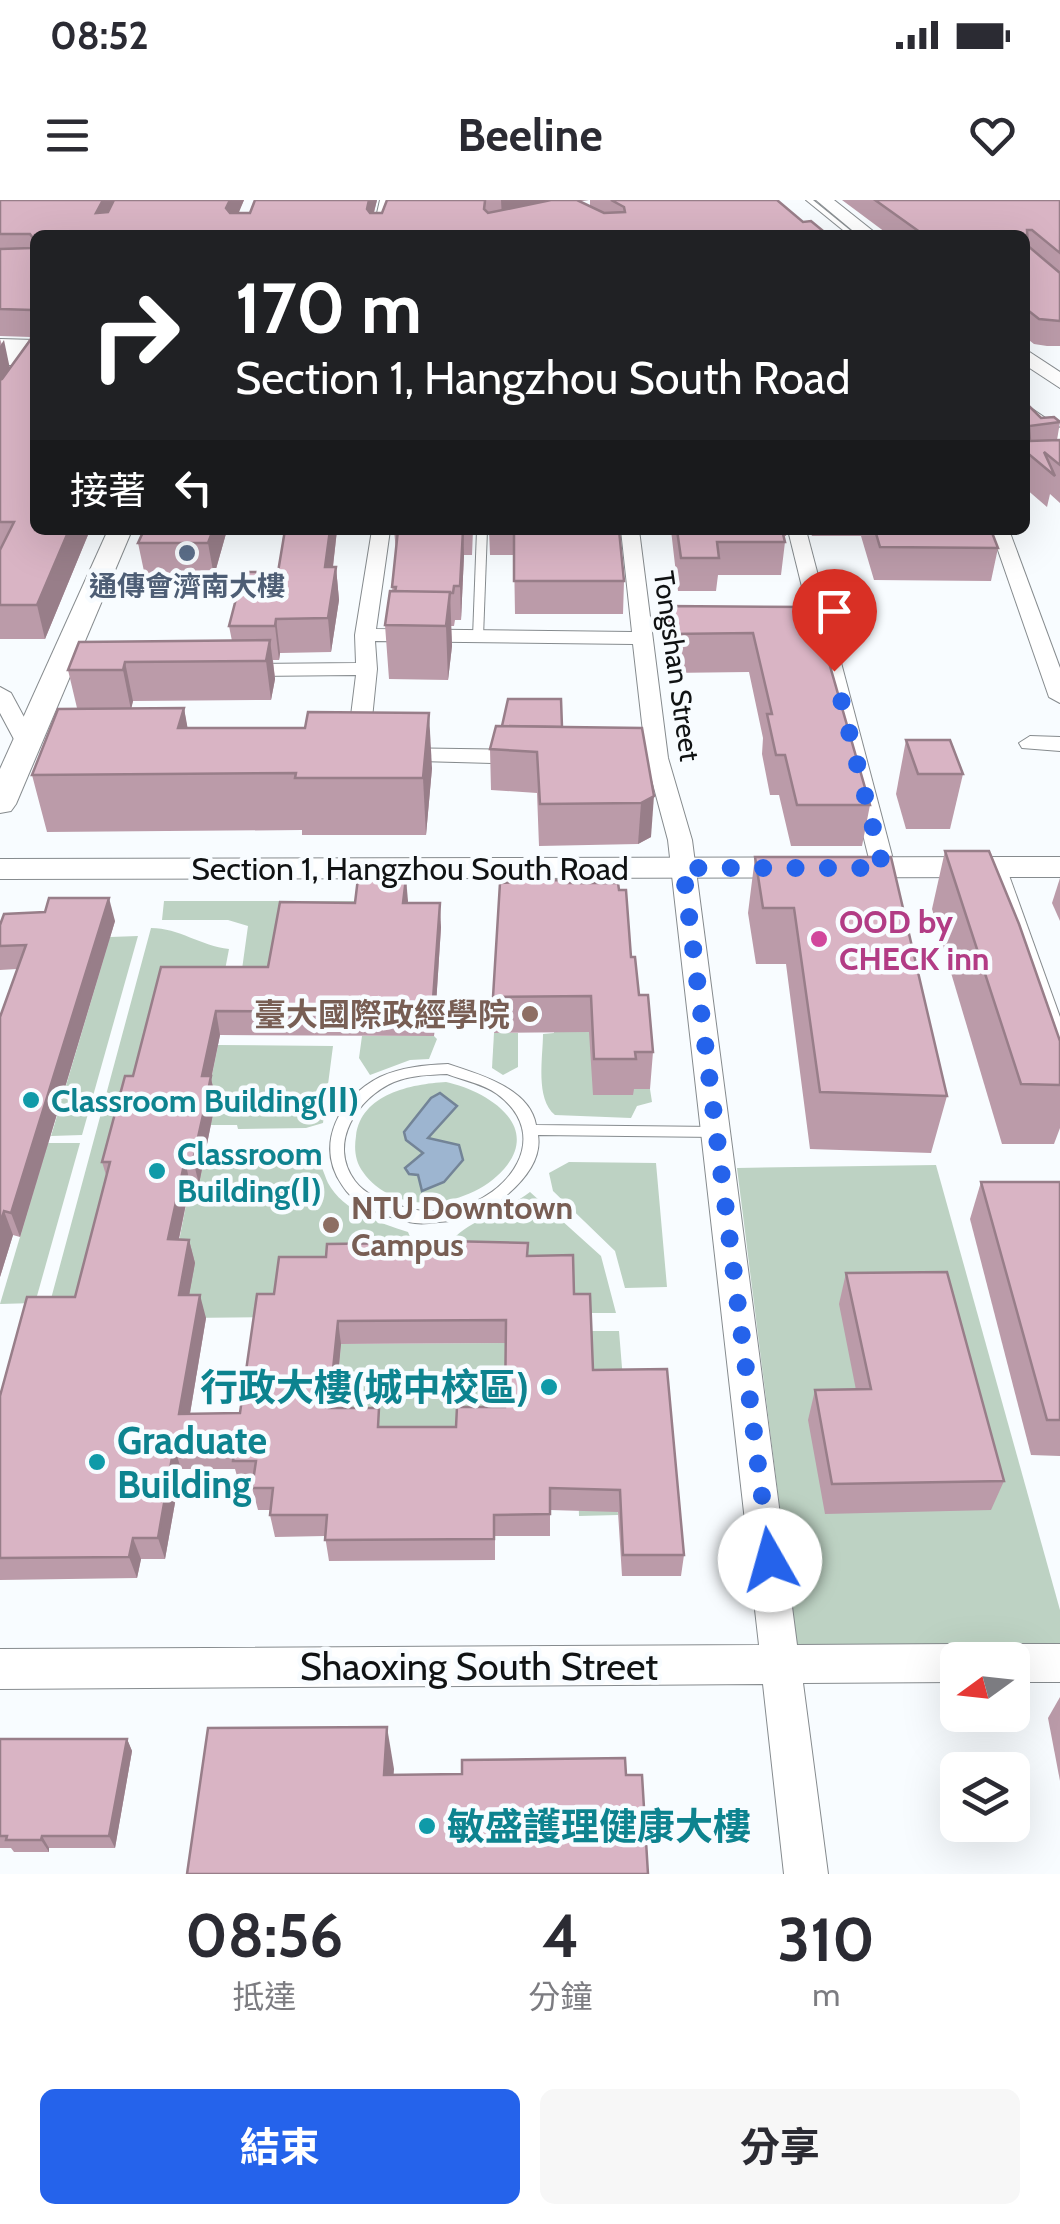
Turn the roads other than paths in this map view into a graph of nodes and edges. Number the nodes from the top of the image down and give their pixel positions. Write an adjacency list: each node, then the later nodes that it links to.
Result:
1 (386, 200): 5 (street)
2 (798, 200): 6 (street)
3 (809, 200): 7 (lane)
4 (824, 200): 8 (street)
5 (379, 230)
6 (836, 230)
7 (847, 230)
8 (863, 230)
9 (0, 350): 10 (highway)
10 (30, 356)
11 (1036, 363): 12 (street)
12 (1053, 390)
13 (1030, 414): 14 (street)
14 (1060, 438)
15 (118, 535): 28 (street)
16 (380, 535): 21 (street)
17 (482, 535): 23 (lane)
18 (631, 535): 22 (street, Tongshan Street)
19 (798, 535): 36 (street)
20 (1002, 535): 27 (street)
21 (365, 636): 23 (street); 24 (street)
22 (647, 636): 23 (street); 35 (street, Tongshan Street)
23 (478, 637)
24 (366, 669): 25 (street); 31 (street)
25 (227, 670)
26 (0, 693): 28 (street)
27 (1060, 697)
28 (27, 742): 32 (street)
29 (1030, 743): 30 (street)
30 (1060, 744)
31 (557, 757)
32 (2, 794)
33 (1000, 867): 34 (street, Section 1, Hangzhou South Road); 36 (street, Section 1, Hangzhou South Road); 38 (lane)
34 (1060, 867)
35 (683, 868): 36 (street, Section 1, Hangzhou South Road); 37 (street, Section 1, Hangzhou South Road); 40 (street, Tongshan Street)
36 (883, 868)
37 (0, 869)
38 (1060, 1036)
39 (531, 1130): 39 (lane); 40 (lane)
40 (716, 1132): 44 (street, Tongshan Street)
41 (940, 1663): 44 (street, Shaoxing South Street)
42 (1030, 1663): 43 (street)
43 (1060, 1663)
44 (782, 1665): 45 (street, Shaoxing South Street); 46 (street, Tongshan Street)
45 (0, 1668)
46 (806, 1874)

